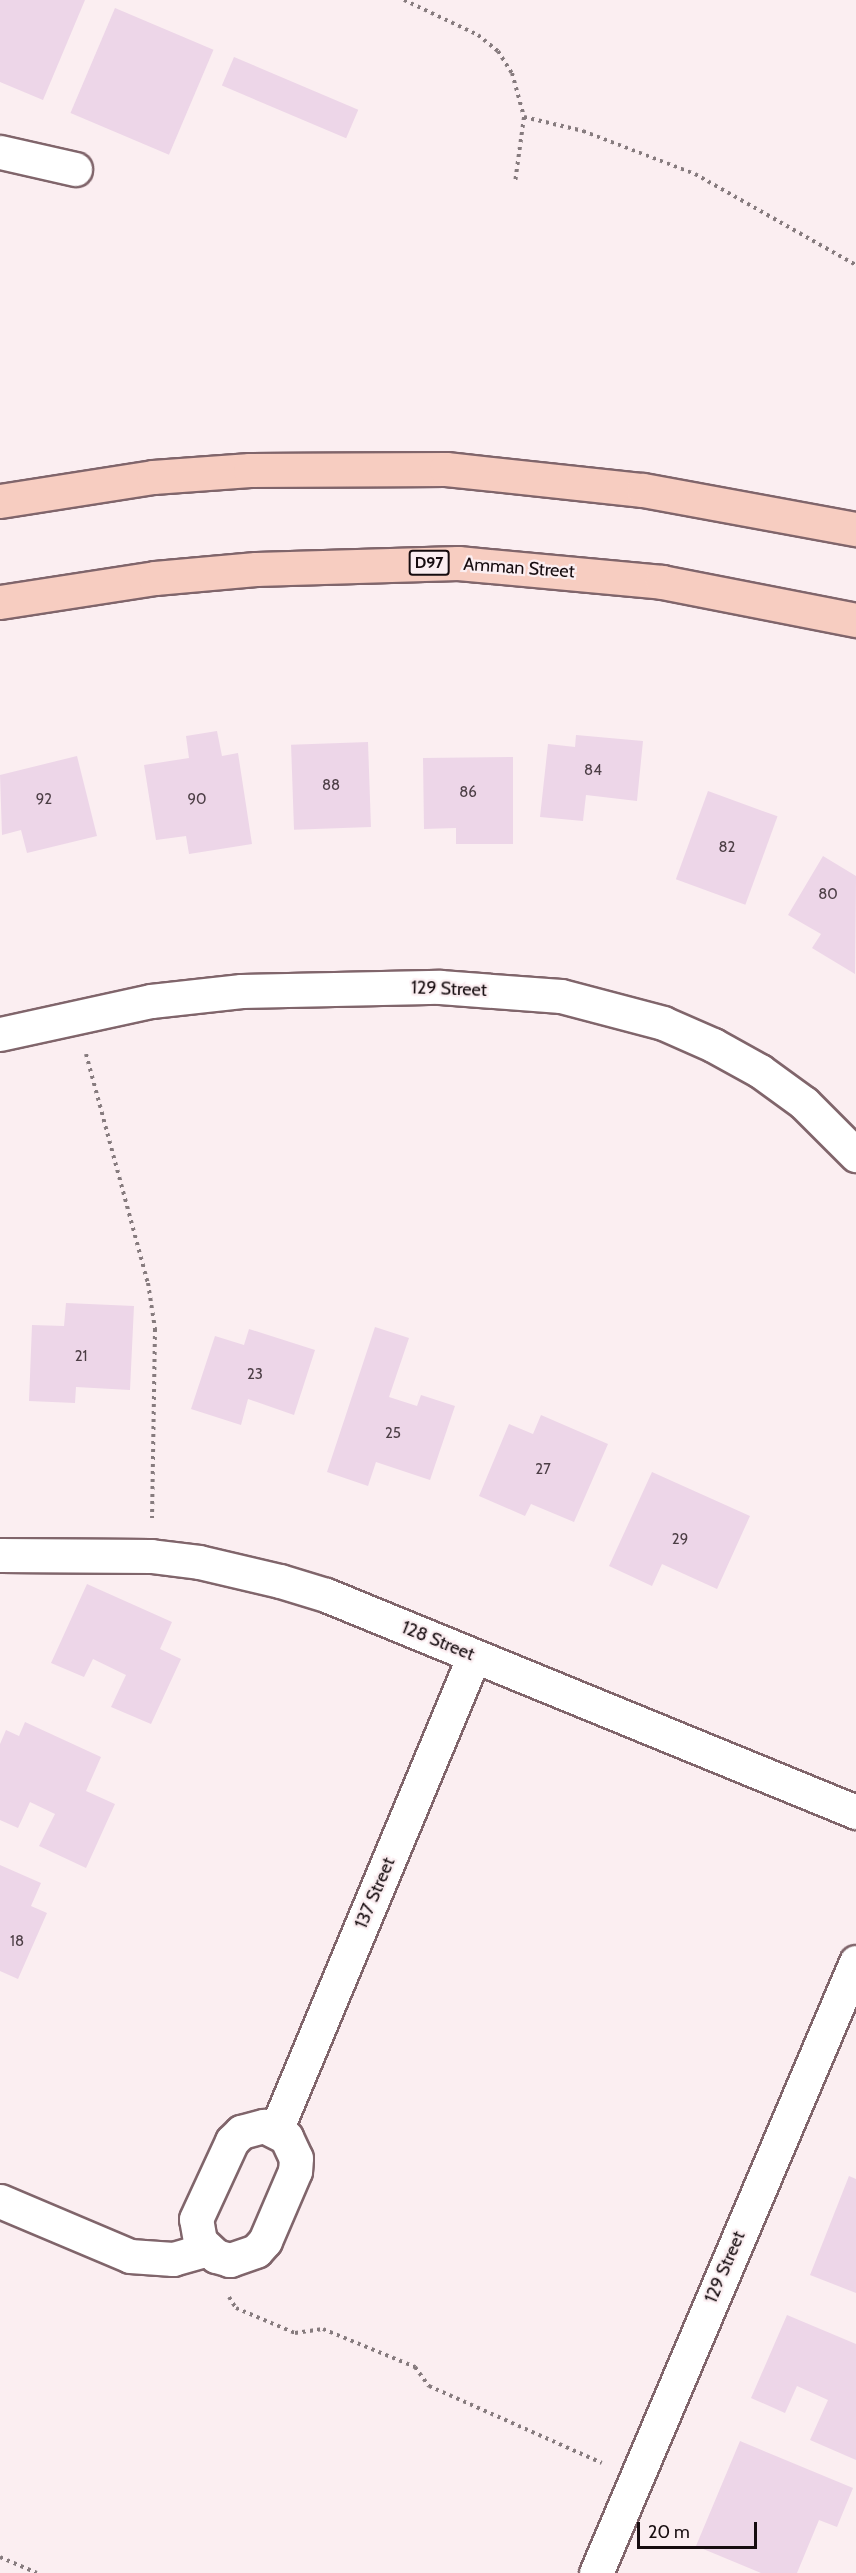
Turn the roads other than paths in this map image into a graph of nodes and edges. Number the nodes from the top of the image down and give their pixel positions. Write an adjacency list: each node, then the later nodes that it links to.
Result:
1 (0, 152): 2 (street)
2 (75, 169)
3 (0, 501): 4 (main road)
4 (856, 529)
5 (0, 602): 6 (main road, Amman Street / D97)
6 (856, 620)
7 (0, 1034): 8 (street, 129 Street)
8 (856, 1155)
9 (0, 1555): 10 (street, 128 Street)
10 (474, 1656): 11 (street, 128 Street); 13 (street, 137 Street)
11 (856, 1812)
12 (856, 1962): 16 (street, 129 Street)
13 (276, 2130): 15 (street); 15 (street)
14 (0, 2200): 15 (street)
15 (219, 2255)
16 (596, 2573)

